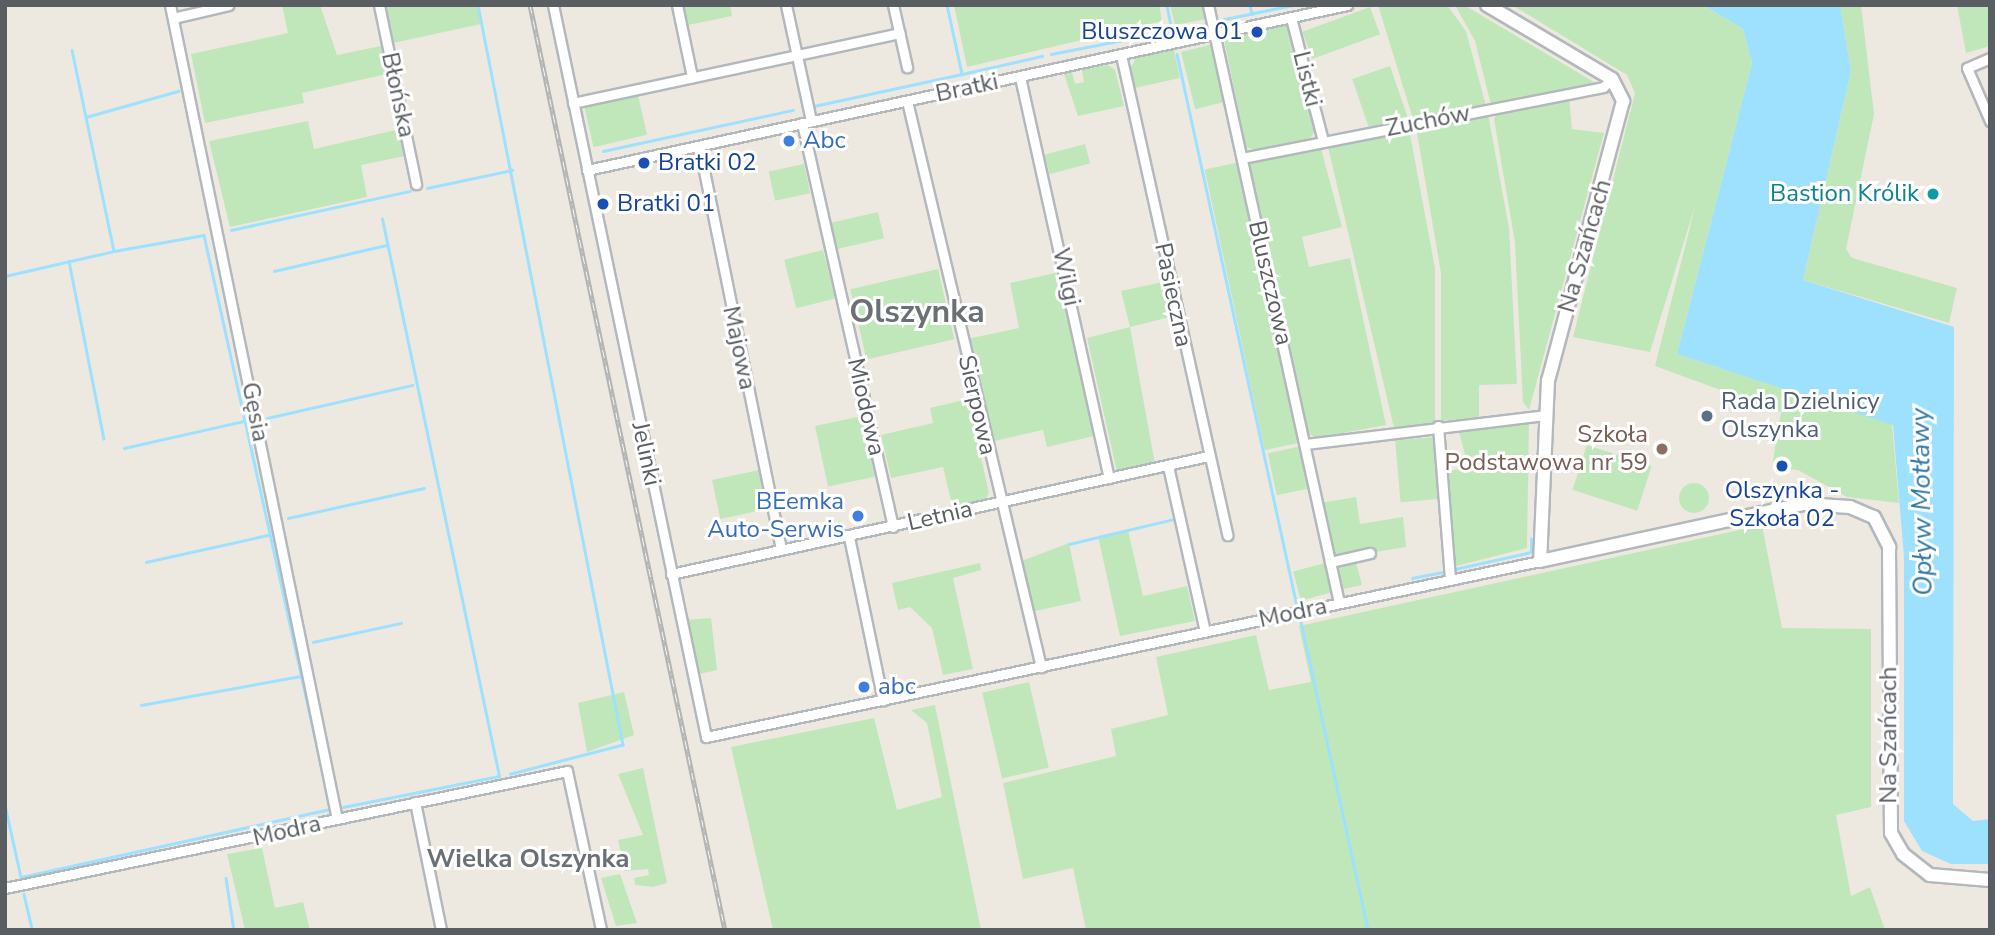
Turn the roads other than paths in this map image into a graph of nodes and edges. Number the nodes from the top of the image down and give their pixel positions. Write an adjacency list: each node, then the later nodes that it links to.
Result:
1 (170, 5): 11 (street, Gęsia)
2 (229, 5): 11 (street)
3 (379, 5): 30 (street, Błońska)
4 (553, 5): 23 (street, Jelinki)
5 (677, 5): 20 (street)
6 (786, 5): 15 (street, Miodowa)
7 (894, 5): 13 (street)
8 (1208, 5): 14 (street, Bluszczowa)
9 (1347, 5): 12 (street, Bratki)
10 (1487, 5): 21 (street)
11 (173, 18): 54 (street, Gęsia)
12 (1291, 18): 14 (street, Bratki); 26 (street, Listki)
13 (900, 33): 15 (street); 18 (street)
14 (1215, 34): 16 (street, Bratki); 28 (street, Bluszczowa)
15 (797, 55): 20 (street); 25 (street, Miodowa)
16 (1121, 55): 19 (street, Bratki); 34 (street, Pasieczna)
17 (1990, 58): 24 (street)
18 (908, 68)
19 (1020, 76): 22 (street, Bratki); 36 (street, Wilgi)
20 (692, 77): 23 (street)
21 (1612, 79): 26 (street, Zuchów); 31 (street, Na Szańcach)
22 (907, 101): 25 (street, Bratki); 37 (street, Sierpowa)
23 (573, 103): 29 (street, Jelinki)
24 (1990, 121)
25 (807, 122): 27 (street, Bratki); 39 (street, Miodowa)
26 (1323, 141): 28 (street, Zuchów)
27 (699, 146): 29 (street, Bratki); 42 (street, Majowa)
28 (1242, 158): 33 (street, Bluszczowa)
29 (587, 170): 46 (street, Jelinki)
30 (416, 184)
31 (1544, 415): 32 (street); 44 (street, Na Szańcach)
32 (1438, 426): 33 (street); 47 (street)
33 (1306, 444): 45 (street, Bluszczowa)
34 (1208, 456): 35 (street, Letnia); 40 (street, Pasieczna)
35 (1168, 466): 36 (street, Letnia); 49 (street)
36 (1109, 478): 37 (street, Letnia)
37 (999, 503): 39 (street, Letnia); 50 (street, Sierpowa)
38 (1878, 520): 44 (street, Modra); 55 (street, Na Szańcach)
39 (893, 527): 41 (street, Letnia)
40 (1227, 535)
41 (849, 537): 42 (street, Letnia); 51 (street)
42 (781, 550): 46 (street, Letnia)
43 (1370, 553): 45 (street)
44 (1540, 561): 47 (street, Modra)
45 (1330, 562): 48 (street, Bluszczowa)
46 (671, 574): 52 (street, Jelinki)
47 (1450, 580): 48 (street, Modra)
48 (1339, 603): 49 (street, Modra)
49 (1205, 632): 50 (street, Modra)
50 (1041, 667): 51 (street, Modra)
51 (883, 701): 52 (street, Modra)
52 (706, 737)
53 (415, 802): 54 (street, Modra); 57 (street); 58 (street, Modra)
54 (337, 819): 56 (street, Modra)
55 (1990, 880)
56 (5, 888)
57 (441, 930)
58 (601, 930)

